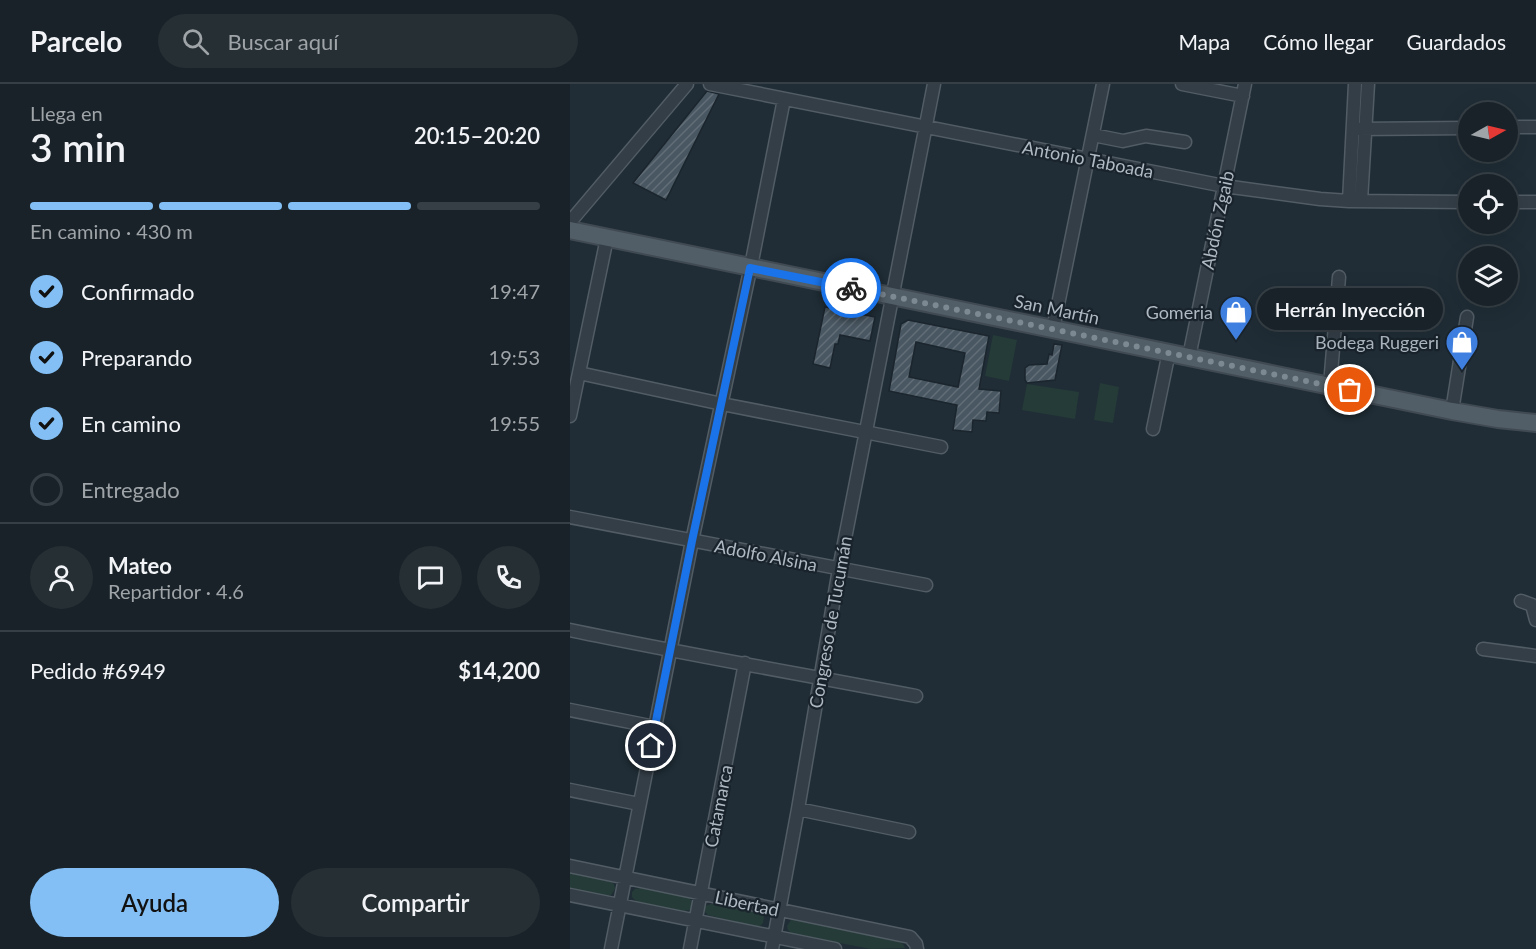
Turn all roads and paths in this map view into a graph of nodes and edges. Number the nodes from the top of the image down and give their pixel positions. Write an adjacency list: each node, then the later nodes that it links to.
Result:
1 (687, 84): 24 (street)
2 (711, 84): 8 (street, Antonio Taboada)
3 (934, 84): 11 (street, Congreso de Tucumán)
4 (1103, 84): 16 (street)
5 (1182, 84): 9 (street)
6 (1355, 84): 15 (street)
7 (1368, 84): 15 (street)
8 (727, 86): 10 (street, Antonio Taboada)
9 (1244, 90): 19 (street, Abdón Zgaib)
10 (784, 99): 11 (street, Antonio Taboada); 27 (street)
11 (926, 127): 18 (street, Antonio Taboada); 29 (street, Congreso de Tucumán)
12 (1518, 127): 13 (street)
13 (1536, 127)
14 (1458, 128): 15 (street)
15 (1359, 129): 20 (street)
16 (1093, 135): 17 (street); 18 (street)
17 (1185, 142)
18 (1088, 160): 19 (street, Antonio Taboada); 31 (street)
19 (1224, 186): 20 (street, Antonio Taboada); 33 (street, Abdón Zgaib)
20 (1355, 201): 21 (street, Antonio Taboada)
21 (1458, 202)
22 (1518, 202): 23 (street)
23 (1536, 202)
24 (570, 222)
25 (570, 230): 26 (main road, San Martín)
26 (607, 238): 27 (main road, San Martín); 34 (street)
27 (750, 268): 29 (main road, San Martín); 36 (street)
28 (1339, 277): 35 (street)
29 (892, 296): 31 (main road, San Martín); 41 (street, Congreso de Tucumán)
30 (1467, 317): 37 (street)
31 (1053, 328): 32 (main road, San Martín)
32 (1169, 352): 33 (main road, San Martín); 40 (street)
33 (1189, 357): 35 (main road, San Martín)
34 (579, 373): 36 (street); 38 (street)
35 (1330, 385): 37 (main road, San Martín)
36 (722, 404): 41 (street); 44 (street)
37 (1452, 411): 39 (main road, San Martín)
38 (570, 416)
39 (1536, 423)
40 (1153, 429)
41 (865, 432): 42 (street); 45 (street, Congreso de Tucumán)
42 (941, 447)
43 (570, 517): 44 (street, Adolfo Alsina)
44 (692, 541): 45 (street, Adolfo Alsina); 51 (street)
45 (839, 569): 46 (street, Adolfo Alsina); 54 (street, Congreso de Tucumán)
46 (926, 585)
47 (1521, 601): 48 (street)
48 (1536, 620)
49 (570, 630): 51 (street)
50 (1483, 649): 52 (street)
51 (670, 651): 53 (street); 57 (street)
52 (1536, 656)
53 (745, 663): 54 (street); 64 (street, Catamarca)
54 (820, 678): 55 (street); 60 (street, Congreso de Tucumán)
55 (916, 696)
56 (570, 710): 57 (street)
57 (655, 727): 59 (street)
58 (570, 790): 59 (street)
59 (639, 804): 63 (street)
60 (798, 809): 61 (street); 67 (street, Congreso de Tucumán)
61 (909, 832)
62 (570, 866): 63 (street, Libertad)
63 (624, 877): 64 (street, Libertad); 66 (street)
64 (702, 893): 67 (street, Libertad); 68 (street, Catamarca)
65 (570, 895): 66 (street, Libertad)
66 (619, 905): 68 (street, Libertad); 70 (street)
67 (780, 909): 69 (street, Congreso de Tucumán); 73 (street, Libertad)
68 (696, 921): 69 (street, Libertad); 71 (street, Catamarca)
69 (773, 943): 72 (street, Libertad)
70 (611, 949)
71 (690, 949)
72 (835, 949)
73 (917, 949)

